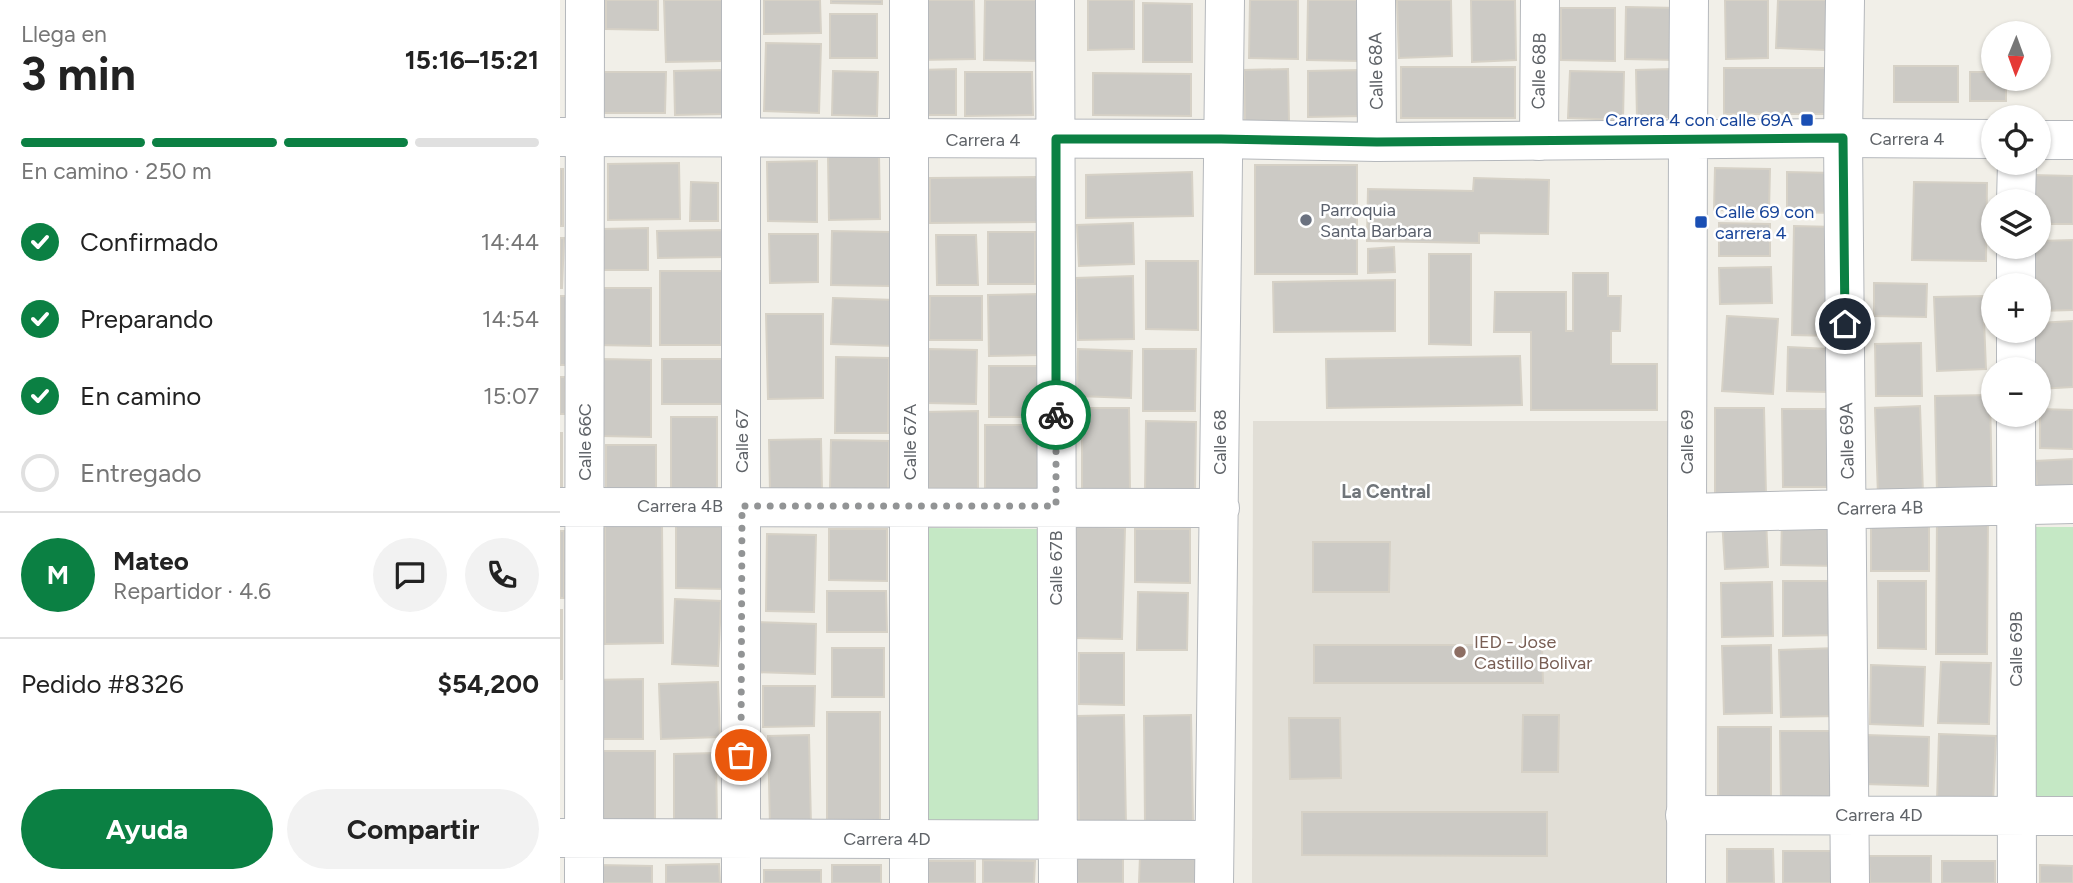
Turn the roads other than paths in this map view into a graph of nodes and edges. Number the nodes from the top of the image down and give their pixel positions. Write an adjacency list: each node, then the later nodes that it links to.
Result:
1 (585, 0): 10 (street, Calle 66C)
2 (741, 0): 11 (street, Calle 67)
3 (909, 0): 17 (street, Calle 67A)
4 (1055, 0): 13 (street, Calle 67B)
5 (1225, 0): 14 (street, Calle 68)
6 (1376, 0): 21 (street, Calle 68A)
7 (1540, 0): 20 (street, Calle 68B)
8 (1689, 0): 15 (street, Calle 69)
9 (1845, 0): 12 (street, Calle 69A)
10 (572, 137): 11 (street, Carrera 4); 25 (street, Calle 66C)
11 (741, 138): 17 (street, Carrera 4); 26 (street, Calle 67)
12 (1843, 138): 15 (street, Carrera 4); 16 (street, Carrera 4); 30 (street, Calle 69A)
13 (1056, 139): 14 (street, Carrera 4); 17 (street, Carrera 4); 28 (street, Calle 67B)
14 (1221, 139): 21 (street, Carrera 4); 29 (street, Calle 68)
15 (1688, 139): 20 (street, Carrera 4); 31 (street, Calle 69)
16 (1981, 139)
17 (908, 140): 27 (street, Calle 67A)
18 (2051, 140): 19 (street)
19 (2073, 140)
20 (1539, 141): 21 (street, Carrera 4)
21 (1377, 142)
22 (2016, 427): 24 (street, Calle 69B)
23 (2073, 504): 24 (street, Carrera 4B)
24 (2016, 505): 30 (street, Carrera 4B); 34 (street, Calle 69B)
25 (573, 506): 26 (street, Carrera 4B); 36 (street, Calle 66C)
26 (742, 506): 27 (street, Carrera 4B); 37 (street, Calle 67)
27 (911, 506): 28 (street, Carrera 4B); 39 (street, Calle 67A)
28 (1056, 506): 29 (street, Carrera 4B); 38 (street, Calle 67B)
29 (1220, 508): 40 (street, Calle 68)
30 (1848, 509): 31 (street, Carrera 4B); 32 (street, Calle 69A)
31 (1687, 513): 33 (street, Calle 69)
32 (1849, 814): 33 (street, Carrera 4D); 34 (street, Carrera 4D); 47 (street, Calle 69A)
33 (1685, 815): 46 (street, Calle 69)
34 (2017, 816): 35 (street, Carrera 4D); 48 (street, Calle 69B)
35 (2073, 816)
36 (572, 838): 37 (street, Carrera 4D); 41 (street, Calle 66C)
37 (741, 838): 39 (street, Carrera 4D); 42 (street, Calle 67)
38 (1057, 838): 39 (street, Carrera 4D); 40 (street, Carrera 4D); 44 (street, Calle 67B)
39 (911, 839): 43 (street, Calle 67A)
40 (1214, 840): 45 (street, Calle 68)
41 (584, 883)
42 (741, 883)
43 (909, 883)
44 (1058, 883)
45 (1214, 883)
46 (1686, 883)
47 (1850, 883)
48 (2017, 883)

